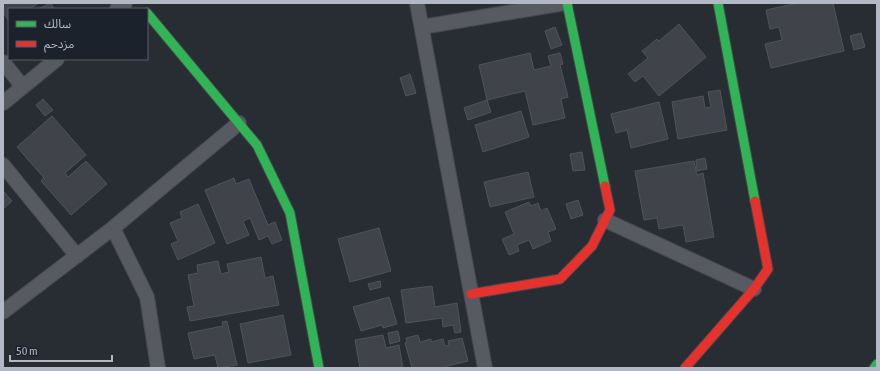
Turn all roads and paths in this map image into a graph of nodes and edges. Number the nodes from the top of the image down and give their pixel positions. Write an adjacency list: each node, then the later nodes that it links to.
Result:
1 (417, 3): 5 (street)
2 (566, 3): 5 (street); 12 (street)
3 (718, 3): 15 (street)
4 (148, 14): 10 (street)
5 (422, 27): 16 (street)
6 (56, 60): 8 (street)
7 (3, 62): 8 (street)
8 (23, 87): 9 (street)
9 (3, 103)
10 (239, 124): 13 (street); 20 (street)
11 (3, 165): 14 (street)
12 (605, 220): 15 (street); 16 (street)
13 (113, 228): 14 (street); 19 (street)
14 (77, 256): 17 (street)
15 (754, 289): 22 (street)
16 (471, 294): 21 (street)
17 (3, 312)
18 (877, 364): 23 (street)
19 (158, 368)
20 (319, 368)
21 (485, 368)
22 (686, 368)
23 (874, 368)

